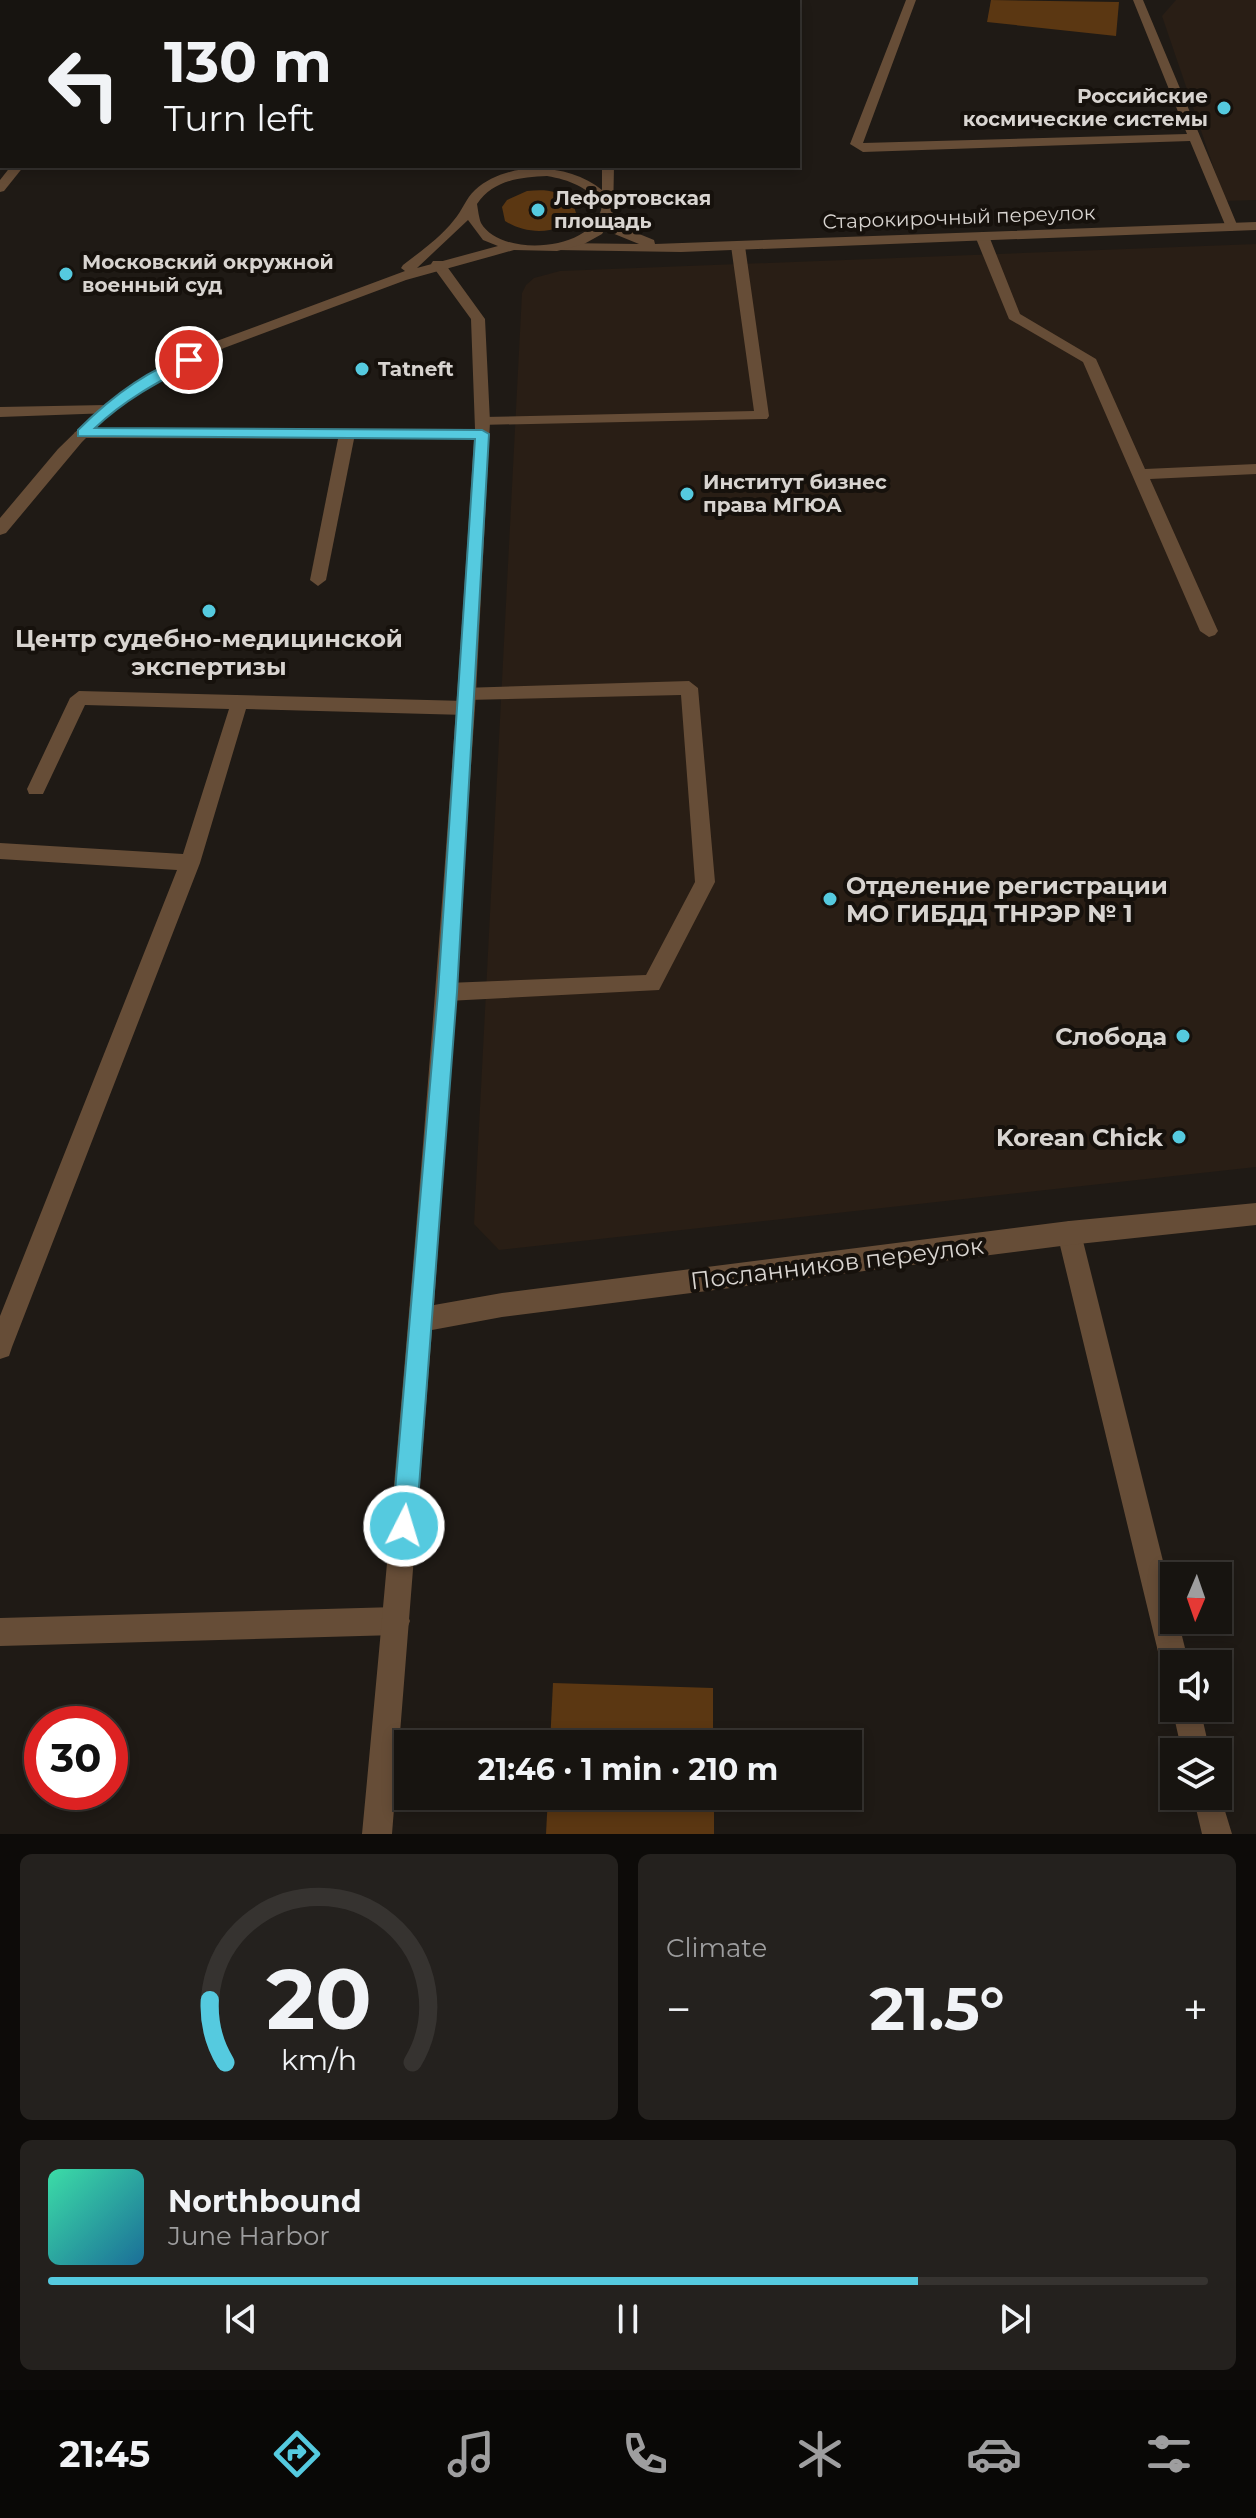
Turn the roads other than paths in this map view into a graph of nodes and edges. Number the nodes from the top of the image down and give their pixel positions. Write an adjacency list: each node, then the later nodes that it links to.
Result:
1 (911, 0): 3 (street)
2 (1138, 0): 3 (street)
3 (1193, 137): 11 (street)
4 (16, 168): 8 (street)
5 (583, 168): 7 (street)
6 (608, 168): 10 (street)
7 (553, 174): 9 (street); 10 (street)
8 (0, 188)
9 (471, 204): 15 (street); 19 (street)
10 (607, 210): 16 (street); 17 (street, Старокирочный переулок)
11 (1232, 227): 12 (street, Старокирочный переулок); 13 (street, Старокирочный переулок)
12 (1254, 229)
13 (982, 236): 14 (street, Старокирочный переулок); 26 (street)
14 (738, 246): 17 (street, Старокирочный переулок); 22 (street)
15 (512, 247): 16 (street); 18 (street)
16 (561, 247): 17 (street, Старокирочный переулок)
17 (664, 247)
18 (438, 264): 19 (street); 22 (street)
19 (396, 278): 20 (street)
20 (106, 410): 21 (street); 23 (street)
21 (0, 412)
22 (482, 428): 24 (street); 30 (street)
23 (82, 433): 24 (street); 27 (street)
24 (347, 434): 28 (street)
25 (1256, 469): 26 (street)
26 (1140, 474): 29 (street)
27 (0, 529)
28 (318, 580)
29 (1209, 631)
30 (467, 701): 31 (street); 35 (street); 35 (street)
31 (239, 704): 32 (street); 34 (street)
32 (36, 789)
33 (0, 851): 34 (street)
34 (190, 863): 39 (street)
35 (447, 992): 38 (street)
36 (1254, 1218): 37 (street, Посланников переулок)
37 (1069, 1233): 38 (street, Посланников переулок); 42 (street)
38 (420, 1320): 40 (street)
39 (0, 1347)
40 (396, 1621): 41 (street); 44 (street)
41 (0, 1632)
42 (1172, 1650)
43 (1211, 1810): 45 (street)
44 (377, 1834)
45 (1217, 1834)

